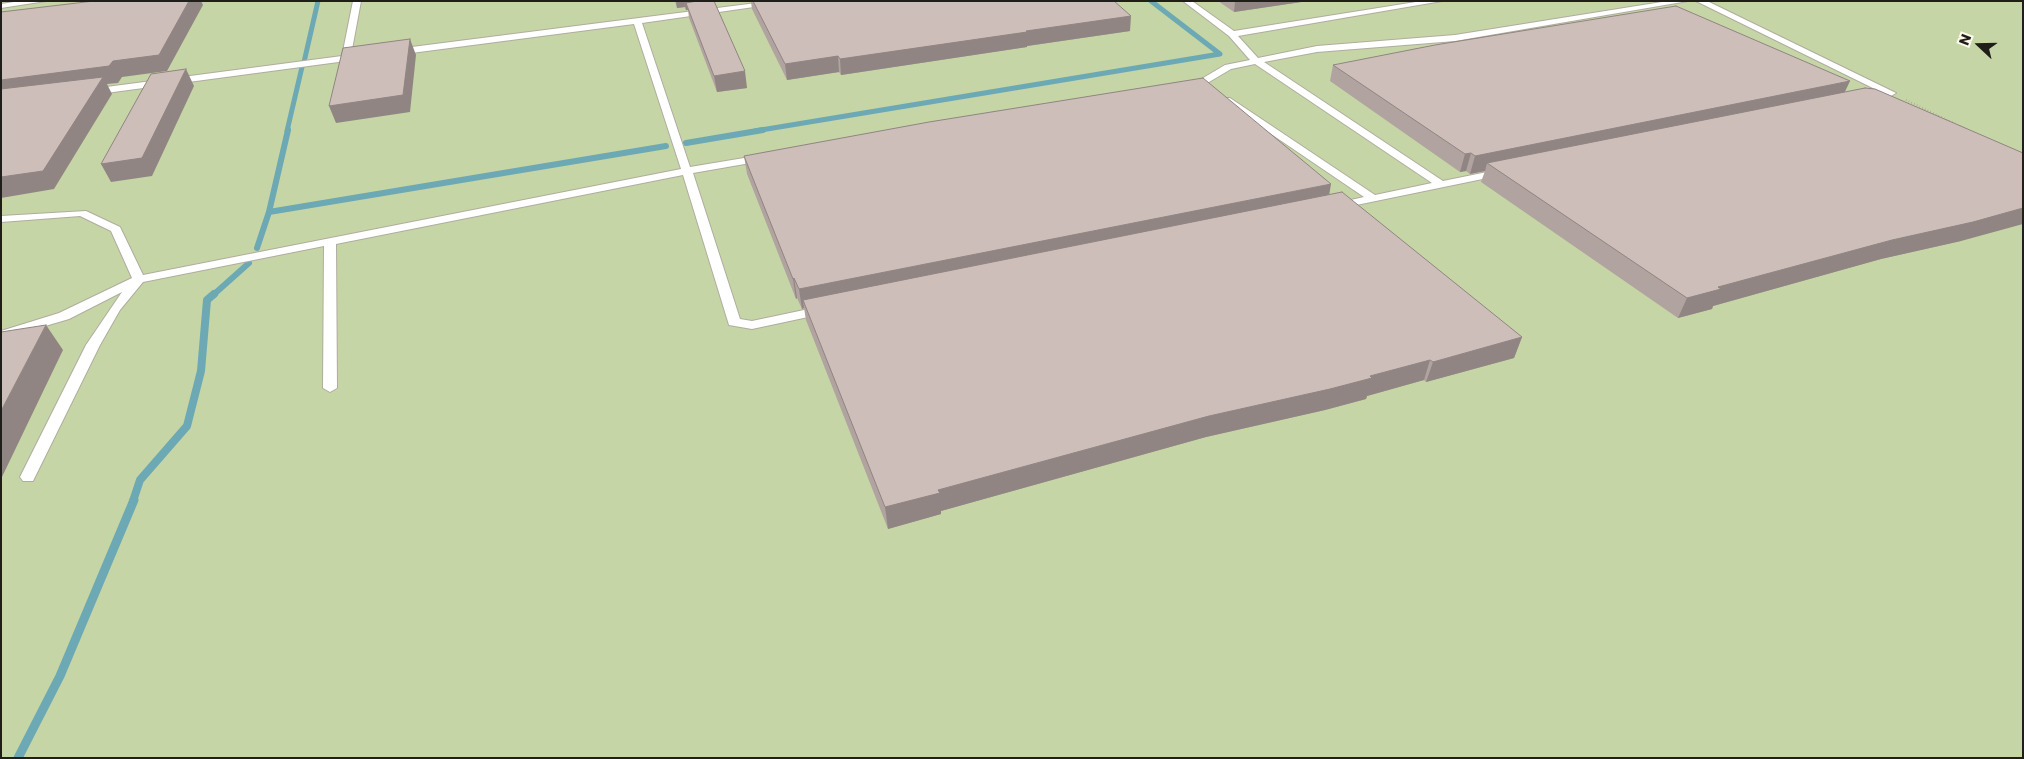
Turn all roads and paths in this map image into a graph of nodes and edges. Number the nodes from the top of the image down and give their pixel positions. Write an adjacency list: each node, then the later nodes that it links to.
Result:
1 (42, 1): 8 (lane)
2 (357, 1): 13 (lane)
3 (792, 1): 9 (lane)
4 (1188, 1): 10 (lane)
5 (1438, 1): 10 (lane)
6 (1684, 1): 14 (lane)
7 (1700, 1): 18 (lane)
8 (1, 6)
9 (637, 21): 11 (lane); 23 (lane)
10 (1232, 34): 14 (lane)
11 (384, 54)
12 (365, 56): 13 (lane)
13 (346, 59): 17 (lane)
14 (1255, 60): 16 (lane); 24 (lane)
15 (1182, 86): 16 (lane)
16 (1209, 88): 25 (lane)
17 (80, 93)
18 (1891, 93): 19 (lane); 20 (path)
19 (1852, 101)
20 (1970, 131)
21 (773, 156): 23 (lane)
22 (1510, 170): 24 (lane)
23 (685, 171): 28 (lane); 30 (lane)
24 (1441, 184): 25 (lane)
25 (1372, 198): 26 (lane)
26 (1324, 208)
27 (1, 219): 29 (lane)
28 (330, 242): 29 (lane); 32 (lane)
29 (139, 279): 31 (lane); 33 (lane)
30 (839, 307)
31 (1, 335)
32 (330, 388)
33 (28, 477)

